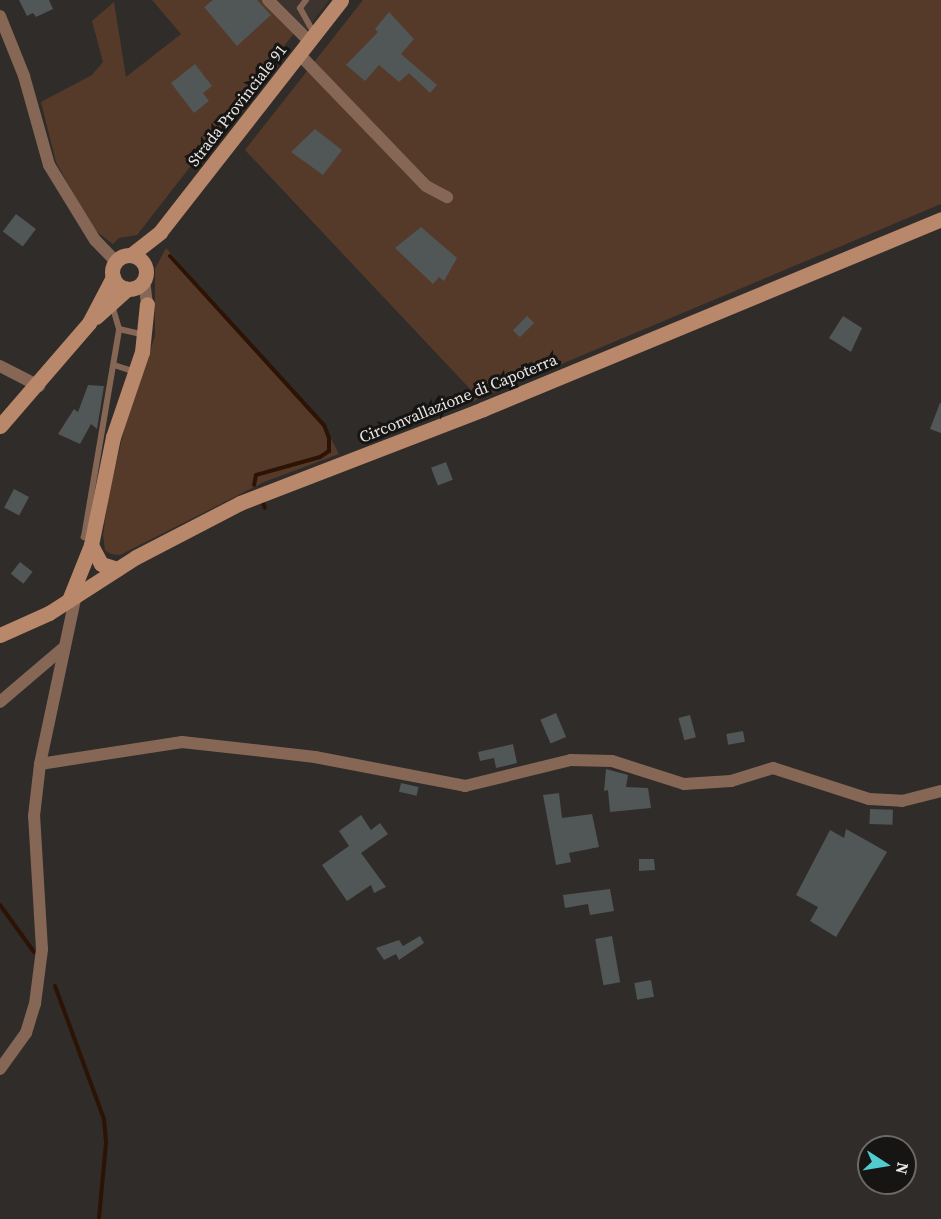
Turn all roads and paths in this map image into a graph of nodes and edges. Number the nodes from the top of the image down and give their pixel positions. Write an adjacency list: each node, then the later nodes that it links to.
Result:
1 (268, 0): 5 (street)
2 (306, 0): 5 (lane)
3 (341, 0): 5 (street, Strada Provinciale 91)
4 (0, 16): 11 (street)
5 (312, 37): 6 (street, Strada Provinciale 91)
6 (300, 54): 7 (street); 9 (street, Strada Provinciale 91)
7 (447, 196)
8 (941, 219): 24 (street, Circonvallazione di Capoterra)
9 (160, 232): 10 (street); 12 (street)
10 (131, 255): 11 (street); 12 (street)
11 (114, 270): 12 (street); 15 (street)
12 (137, 281): 13 (street); 14 (street)
13 (147, 304): 17 (street)
14 (112, 305): 15 (street); 16 (lane)
15 (89, 323): 21 (street)
16 (119, 329): 17 (lane); 18 (lane)
17 (145, 335): 20 (street)
18 (114, 365): 20 (lane); 23 (lane)
19 (0, 366): 21 (street)
20 (136, 372): 23 (street)
21 (39, 386): 22 (street)
22 (0, 426)
23 (91, 542): 24 (street); 25 (street)
24 (117, 569): 25 (street, Circonvallazione di Capoterra)
25 (73, 597): 26 (street, Circonvallazione di Capoterra); 27 (street)
26 (53, 610): 27 (street); 28 (street, Circonvallazione di Capoterra)
27 (70, 619): 29 (street)
28 (0, 635)
29 (62, 650): 30 (street); 31 (street)
30 (0, 702)
31 (40, 764): 32 (street); 33 (street)
32 (941, 791)
33 (0, 1069)

